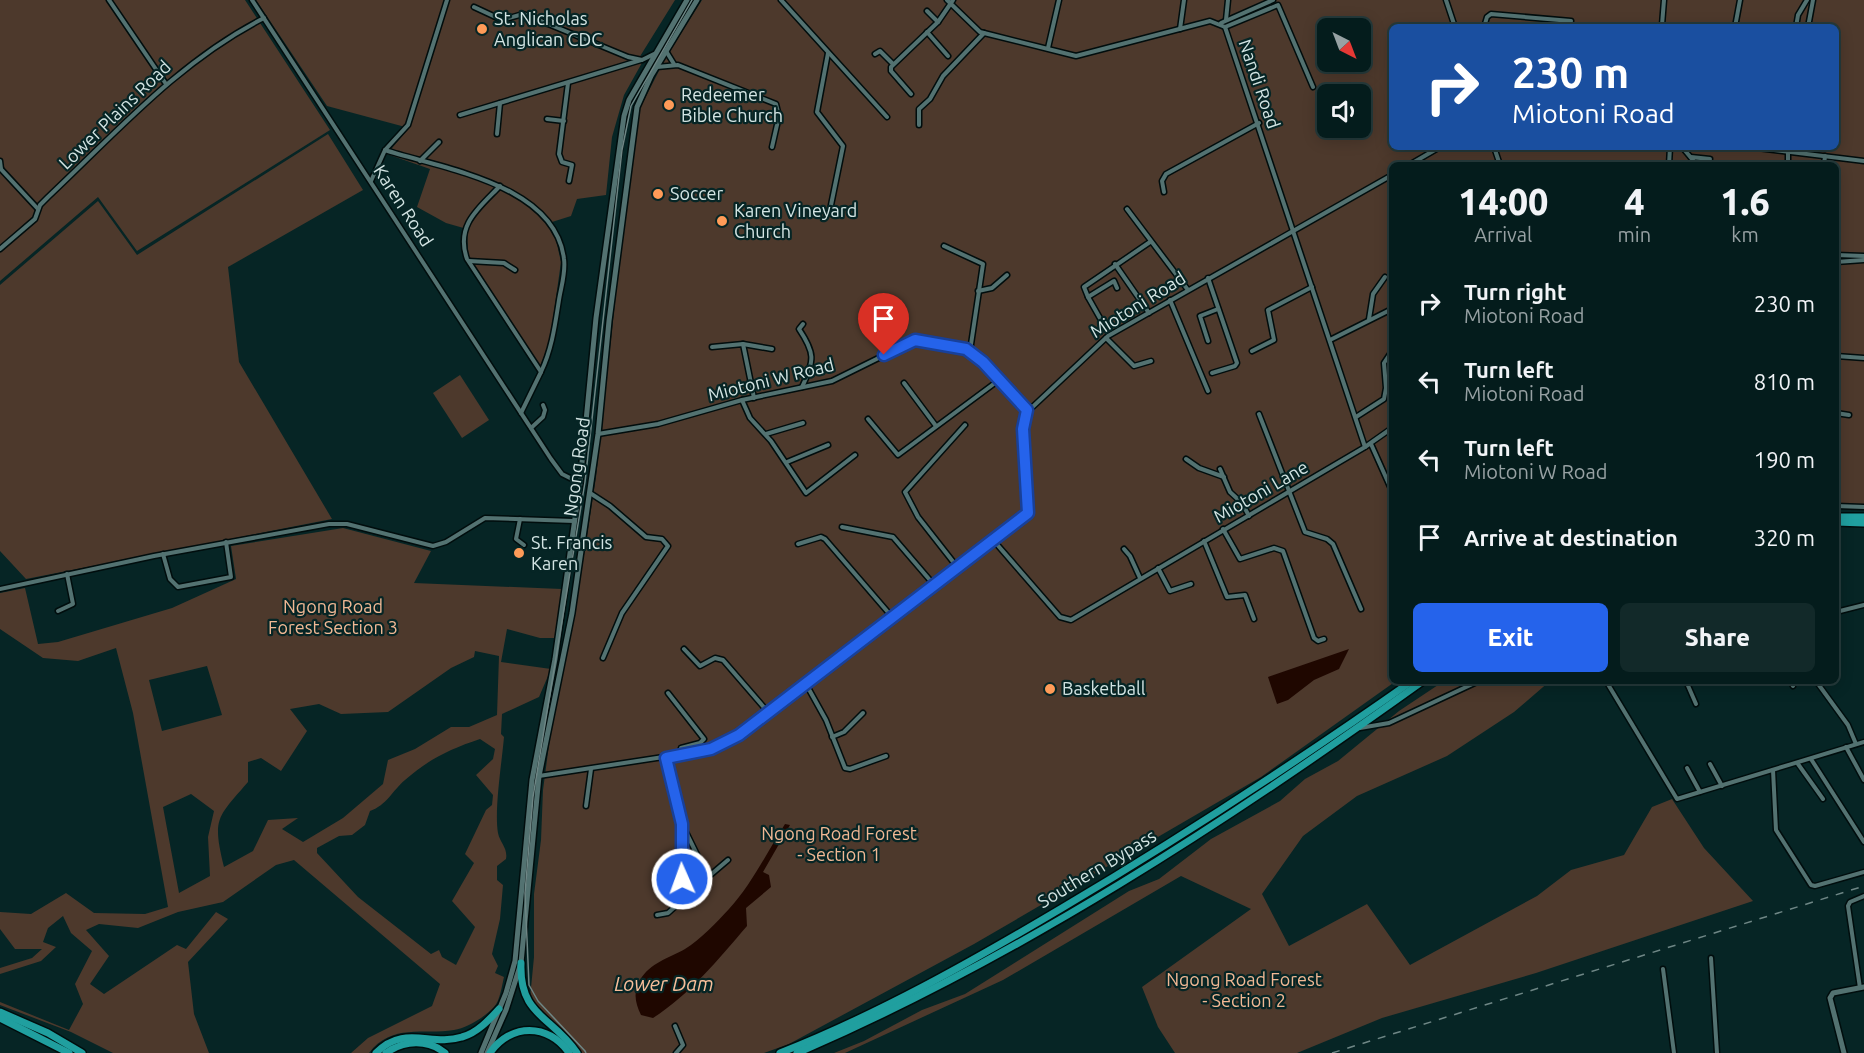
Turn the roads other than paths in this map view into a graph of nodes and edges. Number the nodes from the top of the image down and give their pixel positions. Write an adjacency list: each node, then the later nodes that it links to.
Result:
1 (109, 0): 45 (street)
2 (252, 0): 19 (street, Karen Road)
3 (447, 0): 58 (street)
4 (687, 0): 37 (main road, Ngong Road)
5 (697, 0): 35 (main road, Ngong Road)
6 (781, 0): 36 (street)
7 (1059, 0): 34 (street)
8 (1184, 0): 31 (street)
9 (1228, 0): 20 (street)
10 (1273, 0): 20 (street)
11 (1446, 0): 24 (street)
12 (1664, 0): 26 (street)
13 (1740, 0): 27 (street)
14 (1807, 0): 28 (street)
15 (1813, 0): 29 (street)
16 (950, 1): 22 (street); 33 (street, Nandi Road)
17 (474, 7): 40 (street)
18 (927, 11): 22 (street)
19 (264, 18): 45 (street, Lower Plains Road); 78 (street, Karen Road)
20 (1226, 21): 23 (street)
21 (1571, 21): 25 (street)
22 (938, 22): 32 (street)
23 (1220, 24): 30 (street, Nandi Road); 31 (street, Nandi Road)
24 (1454, 24)
25 (1485, 24)
26 (1662, 24)
27 (1735, 24)
28 (1796, 24)
29 (1809, 24)
30 (1225, 27): 46 (street); 53 (street, Nandi Road)
31 (1180, 29): 34 (street, Nandi Road)
32 (927, 32): 39 (street); 42 (street)
33 (985, 32): 34 (street, Nandi Road); 54 (street)
34 (1048, 48)
35 (666, 51): 41 (street); 43 (main road, Ngong Road)
36 (828, 53): 50 (street); 85 (street)
37 (655, 54): 40 (street); 65 (main road, Ngong Road)
38 (875, 54): 42 (street)
39 (948, 56)
40 (642, 60): 44 (street)
41 (674, 64): 43 (street); 57 (street)
42 (893, 64): 47 (street)
43 (656, 67): 66 (main road, Ngong Road)
44 (568, 83): 48 (street); 52 (street)
45 (166, 84): 83 (street, Lower Plains Road)
46 (1313, 87)
47 (911, 94)
48 (500, 103): 49 (street); 55 (street)
49 (460, 115)
50 (886, 117)
51 (547, 119): 52 (street)
52 (564, 120): 77 (street)
53 (1258, 123): 82 (street); 86 (street, Nandi Road)
54 (919, 125)
55 (497, 134)
56 (439, 142): 69 (street)
57 (772, 147)
58 (385, 150): 69 (street); 78 (street)
59 (1435, 150): 71 (street)
60 (1685, 150): 64 (street)
61 (1772, 150): 62 (street)
62 (1788, 152): 63 (street); 73 (street)
63 (1825, 156): 70 (street); 74 (street)
64 (1691, 157): 67 (street); 72 (street)
65 (617, 159): 66 (main road); 81 (main road, Ngong Road)
66 (629, 159): 80 (main road, Ngong Road)
67 (1710, 159)
68 (0, 161): 75 (street)
69 (420, 161): 79 (street)
70 (1864, 161)
71 (1417, 162)
72 (1695, 162)
73 (1788, 162)
74 (1824, 162)
75 (0, 168): 83 (street)
76 (1389, 177): 86 (street, Miotoni Road)
77 (569, 181)
78 (371, 182): 133 (street, Karen Road)
79 (500, 186): 92 (street); 123 (street)
80 (626, 187): 81 (main road); 144 (main road, Ngong Road)
81 (613, 188): 154 (main road, Ngong Road)
82 (1164, 192)
83 (38, 209): 89 (street, Lower Plains Road)
84 (1127, 209): 87 (street)
85 (830, 210)
86 (1295, 230): 98 (street, Miotoni Road); 99 (street)
87 (1150, 242): 94 (street); 101 (street)
88 (944, 246): 102 (street)
89 (0, 249)
90 (1839, 255): 91 (street)
91 (1864, 258): 93 (street)
92 (468, 261): 95 (street); 123 (street)
93 (1839, 262)
94 (1115, 264): 103 (street); 107 (street)
95 (515, 270)
96 (1008, 275): 102 (street)
97 (1385, 277): 109 (street)
98 (1208, 279): 101 (street, Miotoni Road); 105 (street)
99 (1312, 287): 112 (street); 118 (street)
100 (1117, 288): 103 (street)
101 (1188, 290): 104 (street, Miotoni Road)
102 (978, 291): 117 (street)
103 (1088, 297): 108 (street)
104 (1170, 300): 107 (street, Miotoni Road); 128 (street)
105 (1218, 309): 113 (street); 124 (street)
106 (1389, 310): 109 (street)
107 (1149, 313): 111 (street, Miotoni Road)
108 (1101, 320)
109 (1369, 320): 112 (street)
110 (803, 324): 127 (street)
111 (1106, 338): 122 (street); 132 (street, Miotoni Road)
112 (1329, 340): 137 (street)
113 (1208, 341)
114 (743, 344): 115 (street); 116 (street); 129 (street)
115 (712, 347)
116 (772, 349)
117 (970, 351): 125 (street); 127 (street, Miotoni W Road)
118 (1252, 351)
119 (1389, 356): 137 (street)
120 (1839, 356): 121 (street)
121 (1864, 358)
122 (1150, 361)
123 (541, 372): 133 (street)
124 (1212, 373)
125 (999, 380): 132 (street); 141 (street)
126 (904, 383): 141 (street)
127 (802, 388): 129 (street, Miotoni W Road)
128 (1208, 391)
129 (754, 398): 130 (street, Miotoni W Road)
130 (742, 400): 144 (street, Miotoni W Road); 145 (street)
131 (543, 405): 142 (street)
132 (1027, 410): 169 (street)
133 (521, 413): 142 (street, Karen Road)
134 (1259, 414): 157 (street)
135 (1839, 414): 136 (street)
136 (1848, 415)
137 (1356, 417): 148 (street)
138 (868, 419): 141 (street)
139 (803, 423): 145 (street)
140 (965, 425): 176 (street)
141 (936, 426)
142 (531, 428): 154 (street, Karen Road)
143 (1389, 430): 146 (street, Miotoni Lane)
144 (598, 434): 156 (main road, Ngong Road)
145 (766, 434): 151 (street)
146 (1371, 444): 148 (street, Miotoni Lane); 155 (street)
147 (828, 445): 151 (street)
148 (1365, 447): 157 (street, Miotoni Lane)
149 (855, 455): 151 (street)
150 (1186, 459): 153 (street)
151 (787, 463)
152 (1220, 469): 153 (street)
153 (1225, 477): 160 (street)
154 (580, 483): 164 (main road, Ngong Road)
155 (1389, 484)
156 (589, 492): 180 (main road, Ngong Road); 193 (street)
157 (1287, 493): 160 (street, Miotoni Lane); 186 (street)
158 (1839, 506): 159 (street)
159 (1864, 507)
160 (1249, 516): 168 (street, Miotoni Lane)
161 (1839, 517): 162 (highway)
162 (1864, 517)
163 (520, 519): 164 (street); 171 (street); 173 (street)
164 (574, 521): 182 (main road, Ngong Road)
165 (1839, 522): 166 (highway)
166 (1864, 523)
167 (842, 527): 183 (street)
168 (1223, 529): 170 (street, Miotoni Lane); 191 (street)
169 (994, 541): 176 (street); 179 (street, Miotoni Lane)
170 (1204, 541): 177 (street, Miotoni Lane); 190 (street)
171 (226, 543): 175 (street); 175 (street)
172 (798, 544): 189 (street)
173 (525, 545)
174 (1124, 549): 179 (street)
175 (163, 554): 178 (street)
176 (958, 568): 183 (street)
177 (1158, 568): 179 (street, Miotoni Lane); 181 (street)
178 (67, 574): 184 (street); 187 (street)
179 (1140, 578)
180 (576, 584): 182 (main road); 219 (main road, Ngong Road)
181 (1191, 584)
182 (566, 585): 237 (main road, Ngong Road)
183 (935, 586): 189 (street)
184 (0, 589)
185 (1864, 605): 188 (street)
186 (1361, 609)
187 (58, 611)
188 (1839, 611)
189 (892, 618): 194 (street)
190 (1254, 619)
191 (1324, 639)
192 (684, 649): 203 (street)
193 (603, 658)
194 (806, 684): 203 (street); 206 (street)
195 (1408, 684): 251 (highway, Southern Bypass)
196 (1419, 684): 205 (highway, Southern Bypass)
197 (1473, 684): 205 (street)
198 (1608, 684): 222 (street)
199 (1687, 684): 202 (street)
200 (1818, 684): 208 (street)
201 (668, 693): 210 (street)
202 (1696, 704)
203 (768, 712): 210 (street)
204 (863, 713): 206 (street)
205 (1356, 729): 252 (highway, Southern Bypass)
206 (832, 737): 211 (street)
207 (1864, 743): 208 (street)
208 (1856, 744): 209 (street)
209 (1846, 747): 213 (street); 220 (street)
210 (680, 755): 212 (street)
211 (886, 756)
212 (666, 758): 217 (street); 225 (street)
213 (1810, 759): 215 (street); 226 (street)
214 (1710, 764): 221 (street)
215 (1798, 764): 218 (street); 223 (street)
216 (1687, 768): 222 (street)
217 (591, 769): 219 (street); 224 (street)
218 (1773, 770): 221 (street); 228 (street)
219 (539, 776): 234 (main road, Ngong Road)
220 (1864, 780)
221 (1722, 786): 222 (street)
222 (1700, 792)
223 (1823, 800)
224 (585, 806)
225 (682, 824): 229 (street); 230 (street)
226 (1864, 842)
227 (728, 860): 229 (street)
228 (1864, 872)
229 (708, 877): 230 (street)
230 (690, 893): 232 (street)
231 (1864, 897): 236 (street)
232 (657, 915)
233 (1711, 958): 254 (street)
234 (521, 963): 247 (main road, Ngong Road); 249 (highway)
235 (1663, 969): 253 (street)
236 (1862, 987): 255 (main road)
237 (499, 1009): 243 (highway); 246 (main road, Ngong Road)
238 (0, 1012): 242 (highway)
239 (0, 1018): 241 (highway)
240 (675, 1026): 250 (street)
241 (69, 1053)
242 (82, 1053)
243 (376, 1053)
244 (386, 1053): 245 (highway)
245 (445, 1053)
246 (481, 1053)
247 (488, 1053): 248 (highway)
248 (569, 1053)
249 (577, 1053)
250 (676, 1053)
251 (780, 1053)
252 (797, 1053)
253 (1674, 1053)
254 (1717, 1053)
255 (1844, 1053)

